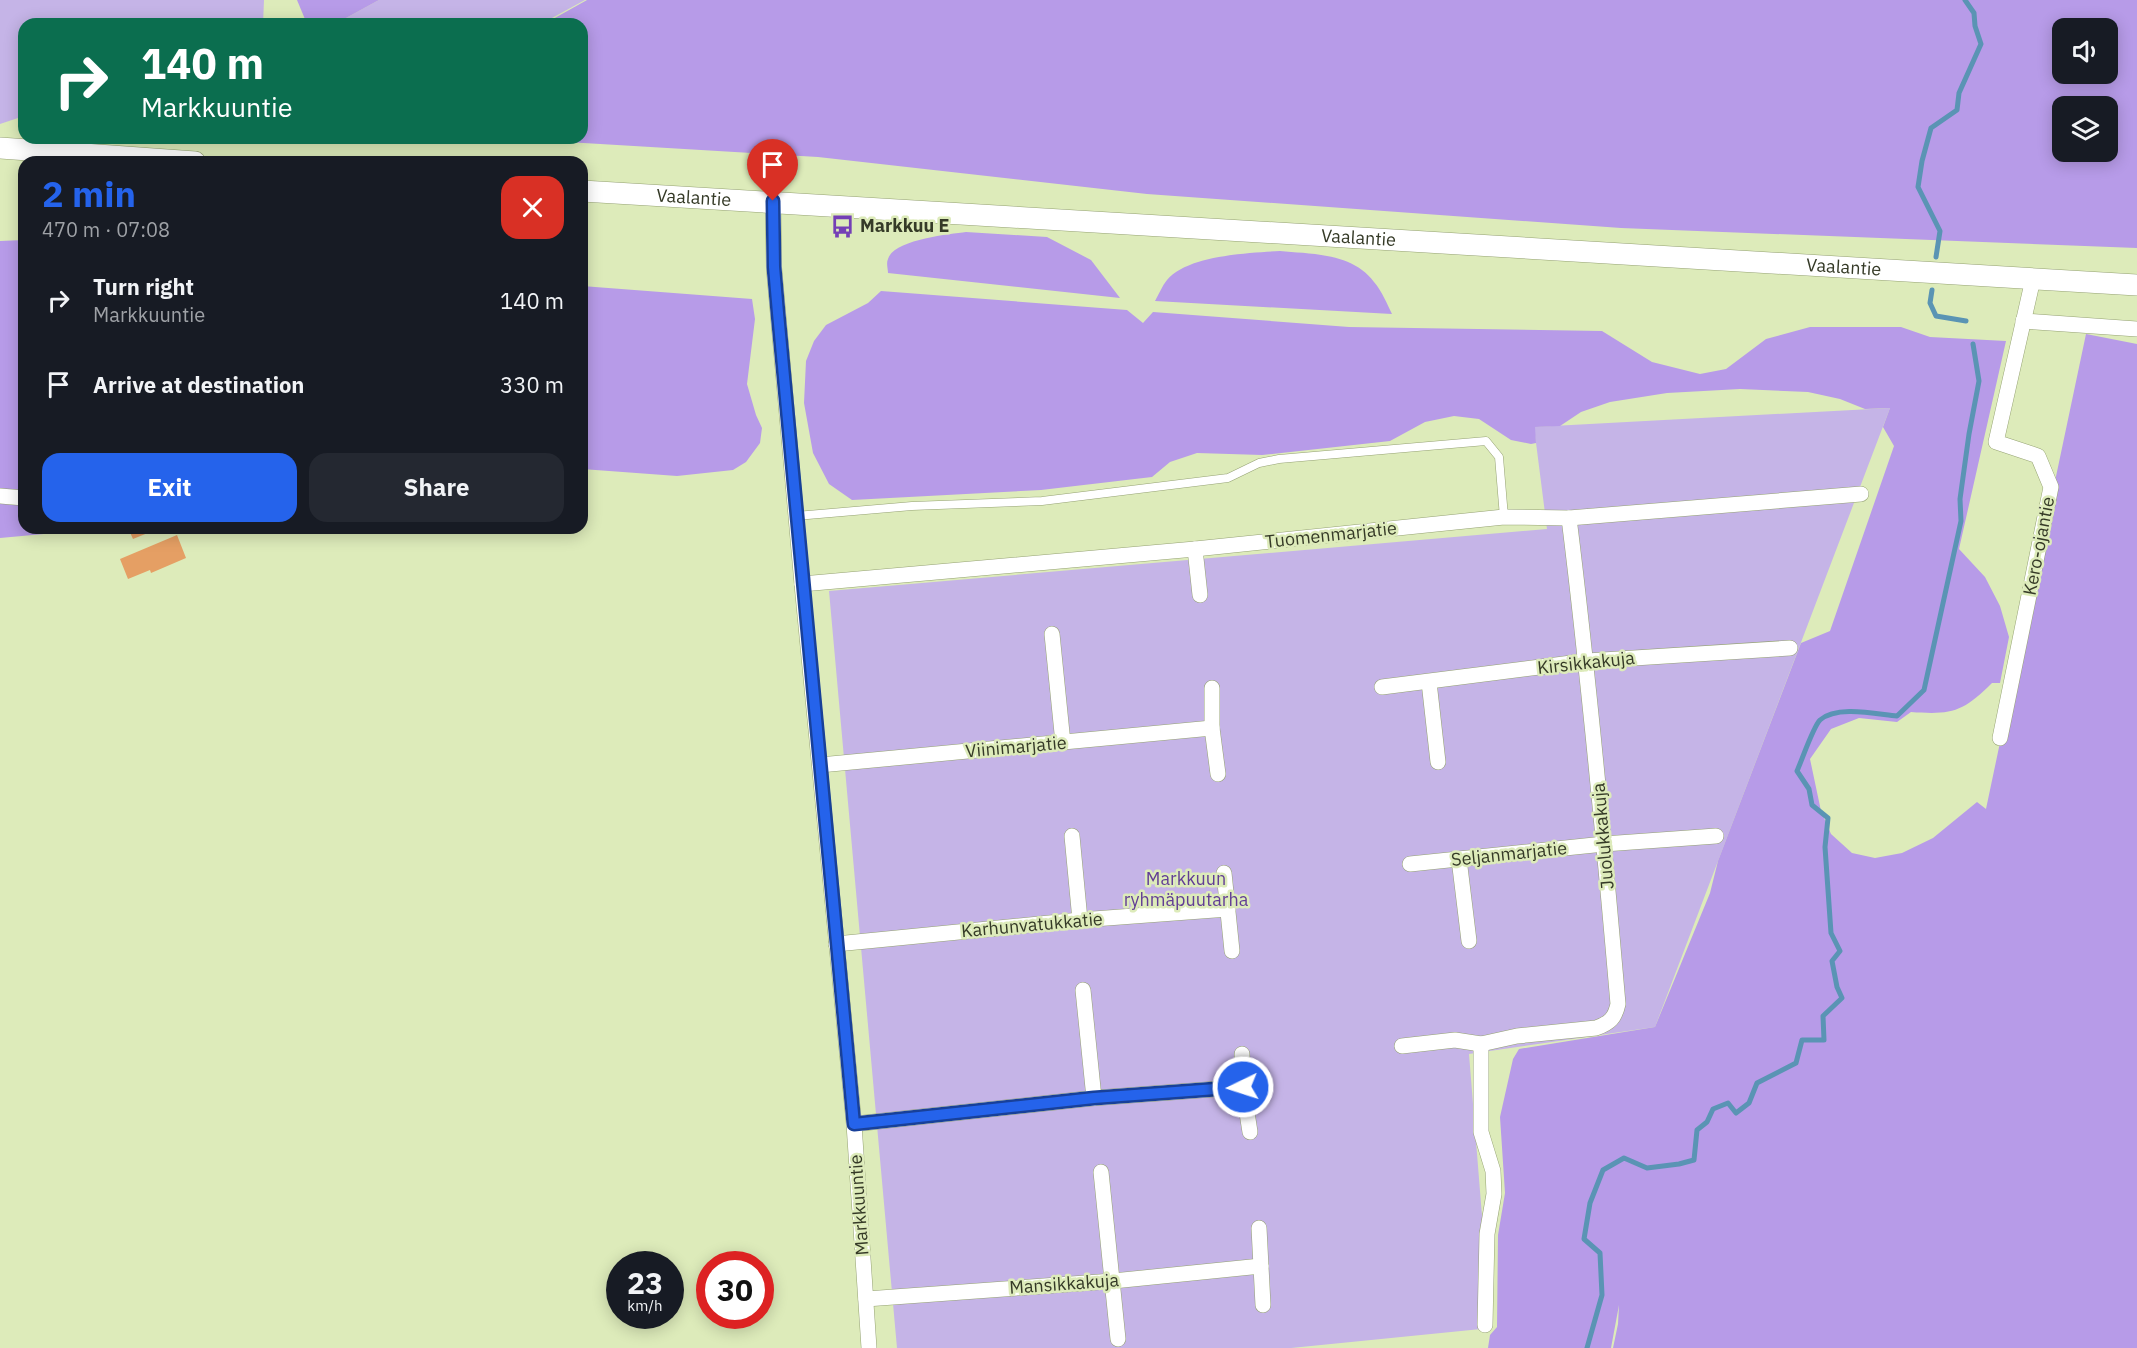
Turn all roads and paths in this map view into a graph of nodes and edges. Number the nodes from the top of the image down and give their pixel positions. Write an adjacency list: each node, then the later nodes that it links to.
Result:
1 (0, 148): 2 (street)
2 (111, 156)
3 (588, 191): 4 (street, Vaalantie)
4 (773, 201): 5 (street, Vaalantie); 12 (street, Markkuuntie)
5 (2033, 279): 6 (street, Vaalantie); 7 (street, Kero-ojantie)
6 (2137, 285)
7 (2023, 321): 8 (street); 25 (street, Kero-ojantie)
8 (2137, 329)
9 (1861, 494): 14 (street, Tuomenmarjatie)
10 (0, 496): 11 (street)
11 (18, 498)
12 (796, 516): 13 (lane); 16 (street, Markkuuntie)
13 (1504, 517): 14 (street, Tuomenmarjatie); 15 (street, Tuomenmarjatie)
14 (1569, 518): 20 (street, Juolukkakuja)
15 (1195, 549): 16 (street, Tuomenmarjatie); 17 (street)
16 (802, 584): 28 (street, Markkuuntie)
17 (1200, 595)
18 (1052, 634): 26 (street)
19 (1790, 648): 20 (street, Kirsikkakuja)
20 (1587, 661): 21 (street, Kirsikkakuja); 32 (street, Juolukkakuja)
21 (1429, 682): 22 (street, Kirsikkakuja); 27 (street)
22 (1382, 687)
23 (1212, 688): 24 (street)
24 (1212, 728): 26 (street, Viinimarjatie); 29 (street)
25 (2000, 738)
26 (1063, 743): 28 (street, Viinimarjatie)
27 (1438, 762)
28 (820, 765): 39 (street, Markkuuntie)
29 (1218, 774)
30 (1072, 836): 37 (street)
31 (1716, 836): 32 (street, Seljanmarjatie)
32 (1604, 844): 33 (street, Seljanmarjatie); 42 (street, Juolukkakuja)
33 (1459, 859): 34 (street, Seljanmarjatie); 38 (street)
34 (1410, 864)
35 (1224, 873): 36 (street)
36 (1228, 909): 37 (street, Karhunvatukkatie); 40 (street)
37 (1080, 920): 39 (street, Karhunvatukkatie)
38 (1469, 941)
39 (836, 944): 47 (street, Markkuuntie)
40 (1232, 951)
41 (1083, 990): 46 (street)
42 (1481, 1044): 43 (street, Juolukkakuja); 55 (street)
43 (1402, 1046)
44 (1242, 1054): 45 (street)
45 (1243, 1087): 46 (street); 48 (street)
46 (1094, 1098): 47 (street)
47 (854, 1124): 53 (street, Markkuuntie)
48 (1250, 1132)
49 (1101, 1172): 52 (street)
50 (1259, 1228): 51 (street)
51 (1261, 1266): 52 (street, Mansikkakuja); 54 (street)
52 (1113, 1281): 53 (street, Mansikkakuja); 56 (street)
53 (866, 1299): 57 (street, Markkuuntie)
54 (1263, 1305)
55 (1485, 1325)
56 (1118, 1339)
57 (869, 1348)

